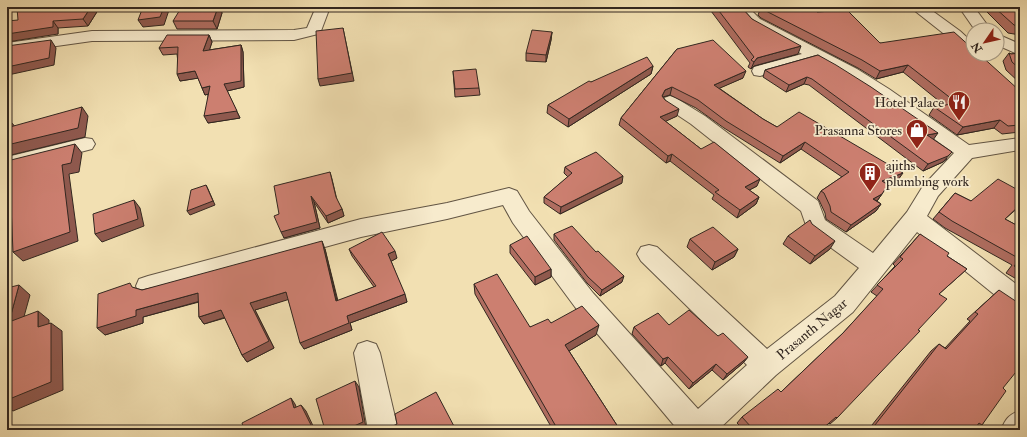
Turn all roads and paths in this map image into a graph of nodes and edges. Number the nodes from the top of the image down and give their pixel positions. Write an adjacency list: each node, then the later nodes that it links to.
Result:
1 (323, 7): 8 (street)
2 (917, 7): 7 (street)
3 (966, 7): 5 (street)
4 (747, 9): 10 (street)
5 (977, 22)
6 (1005, 43): 9 (street)
7 (965, 44)
8 (7, 48)
9 (1020, 50)
10 (816, 56): 11 (street); 15 (street)
11 (760, 71)
12 (670, 102): 19 (street)
13 (85, 144): 16 (street)
14 (1020, 144): 15 (street)
15 (966, 152): 17 (street, Prasanth Nagar)
16 (7, 164)
17 (915, 218): 19 (street, Prasanth Nagar); 21 (street)
18 (649, 254): 23 (street)
19 (875, 267): 23 (street, Prasanth Nagar)
20 (148, 286): 26 (street)
21 (1020, 301)
22 (367, 353): 25 (street)
23 (766, 366): 26 (street, Prasanth Nagar)
24 (1020, 425): 27 (street)
25 (383, 430)
26 (697, 430)
27 (1016, 430)

